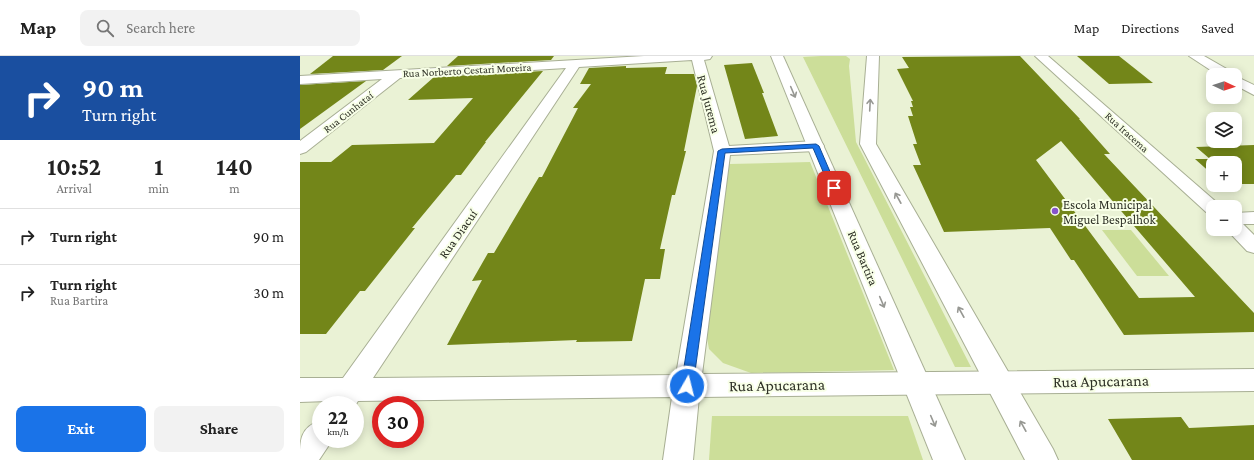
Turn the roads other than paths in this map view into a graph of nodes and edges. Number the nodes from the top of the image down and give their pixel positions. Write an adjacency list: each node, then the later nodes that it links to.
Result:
1 (700, 56): 6 (street, Rua Norberto Cestari Moreira); 14 (street, Rua Jurema)
2 (777, 56): 12 (street, Rua Bartira, one-way to 12)
3 (873, 56): 21 (street, one-way to 3)
4 (1041, 56): 15 (street, Rua Iracema)
5 (1195, 56): 7 (street)
6 (575, 64): 8 (street, Rua Norberto Cestari Moreira); 26 (street, Rua Diacuí)
7 (1215, 68)
8 (397, 74): 9 (street, Rua Norberto Cestari Moreira); 13 (street, Rua Cunhataí)
9 (300, 80)
10 (1242, 84): 11 (street)
11 (1254, 91)
12 (816, 146): 14 (street); 22 (street, Rua Bartira, one-way to 22)
13 (300, 149)
14 (722, 151): 23 (street, Rua Jurema)
15 (1206, 202)
16 (1254, 218): 17 (street)
17 (1242, 219)
18 (1242, 235): 19 (street)
19 (1254, 246)
20 (1254, 380): 21 (street, Rua Apucarana)
21 (1000, 382): 22 (street, Rua Apucarana); 32 (street, one-way to 21)
22 (917, 383): 23 (street, Rua Apucarana); 31 (street, Rua Bartira, one-way to 31)
23 (687, 386): 27 (street, Rua Apucarana); 30 (street, Rua Jurema)
24 (300, 390): 25 (street, Rua Apucarana)
25 (339, 396)
26 (347, 396)
27 (364, 396)
28 (312, 446): 29 (street)
29 (302, 460)
30 (678, 460)
31 (949, 460)
32 (1042, 460)

